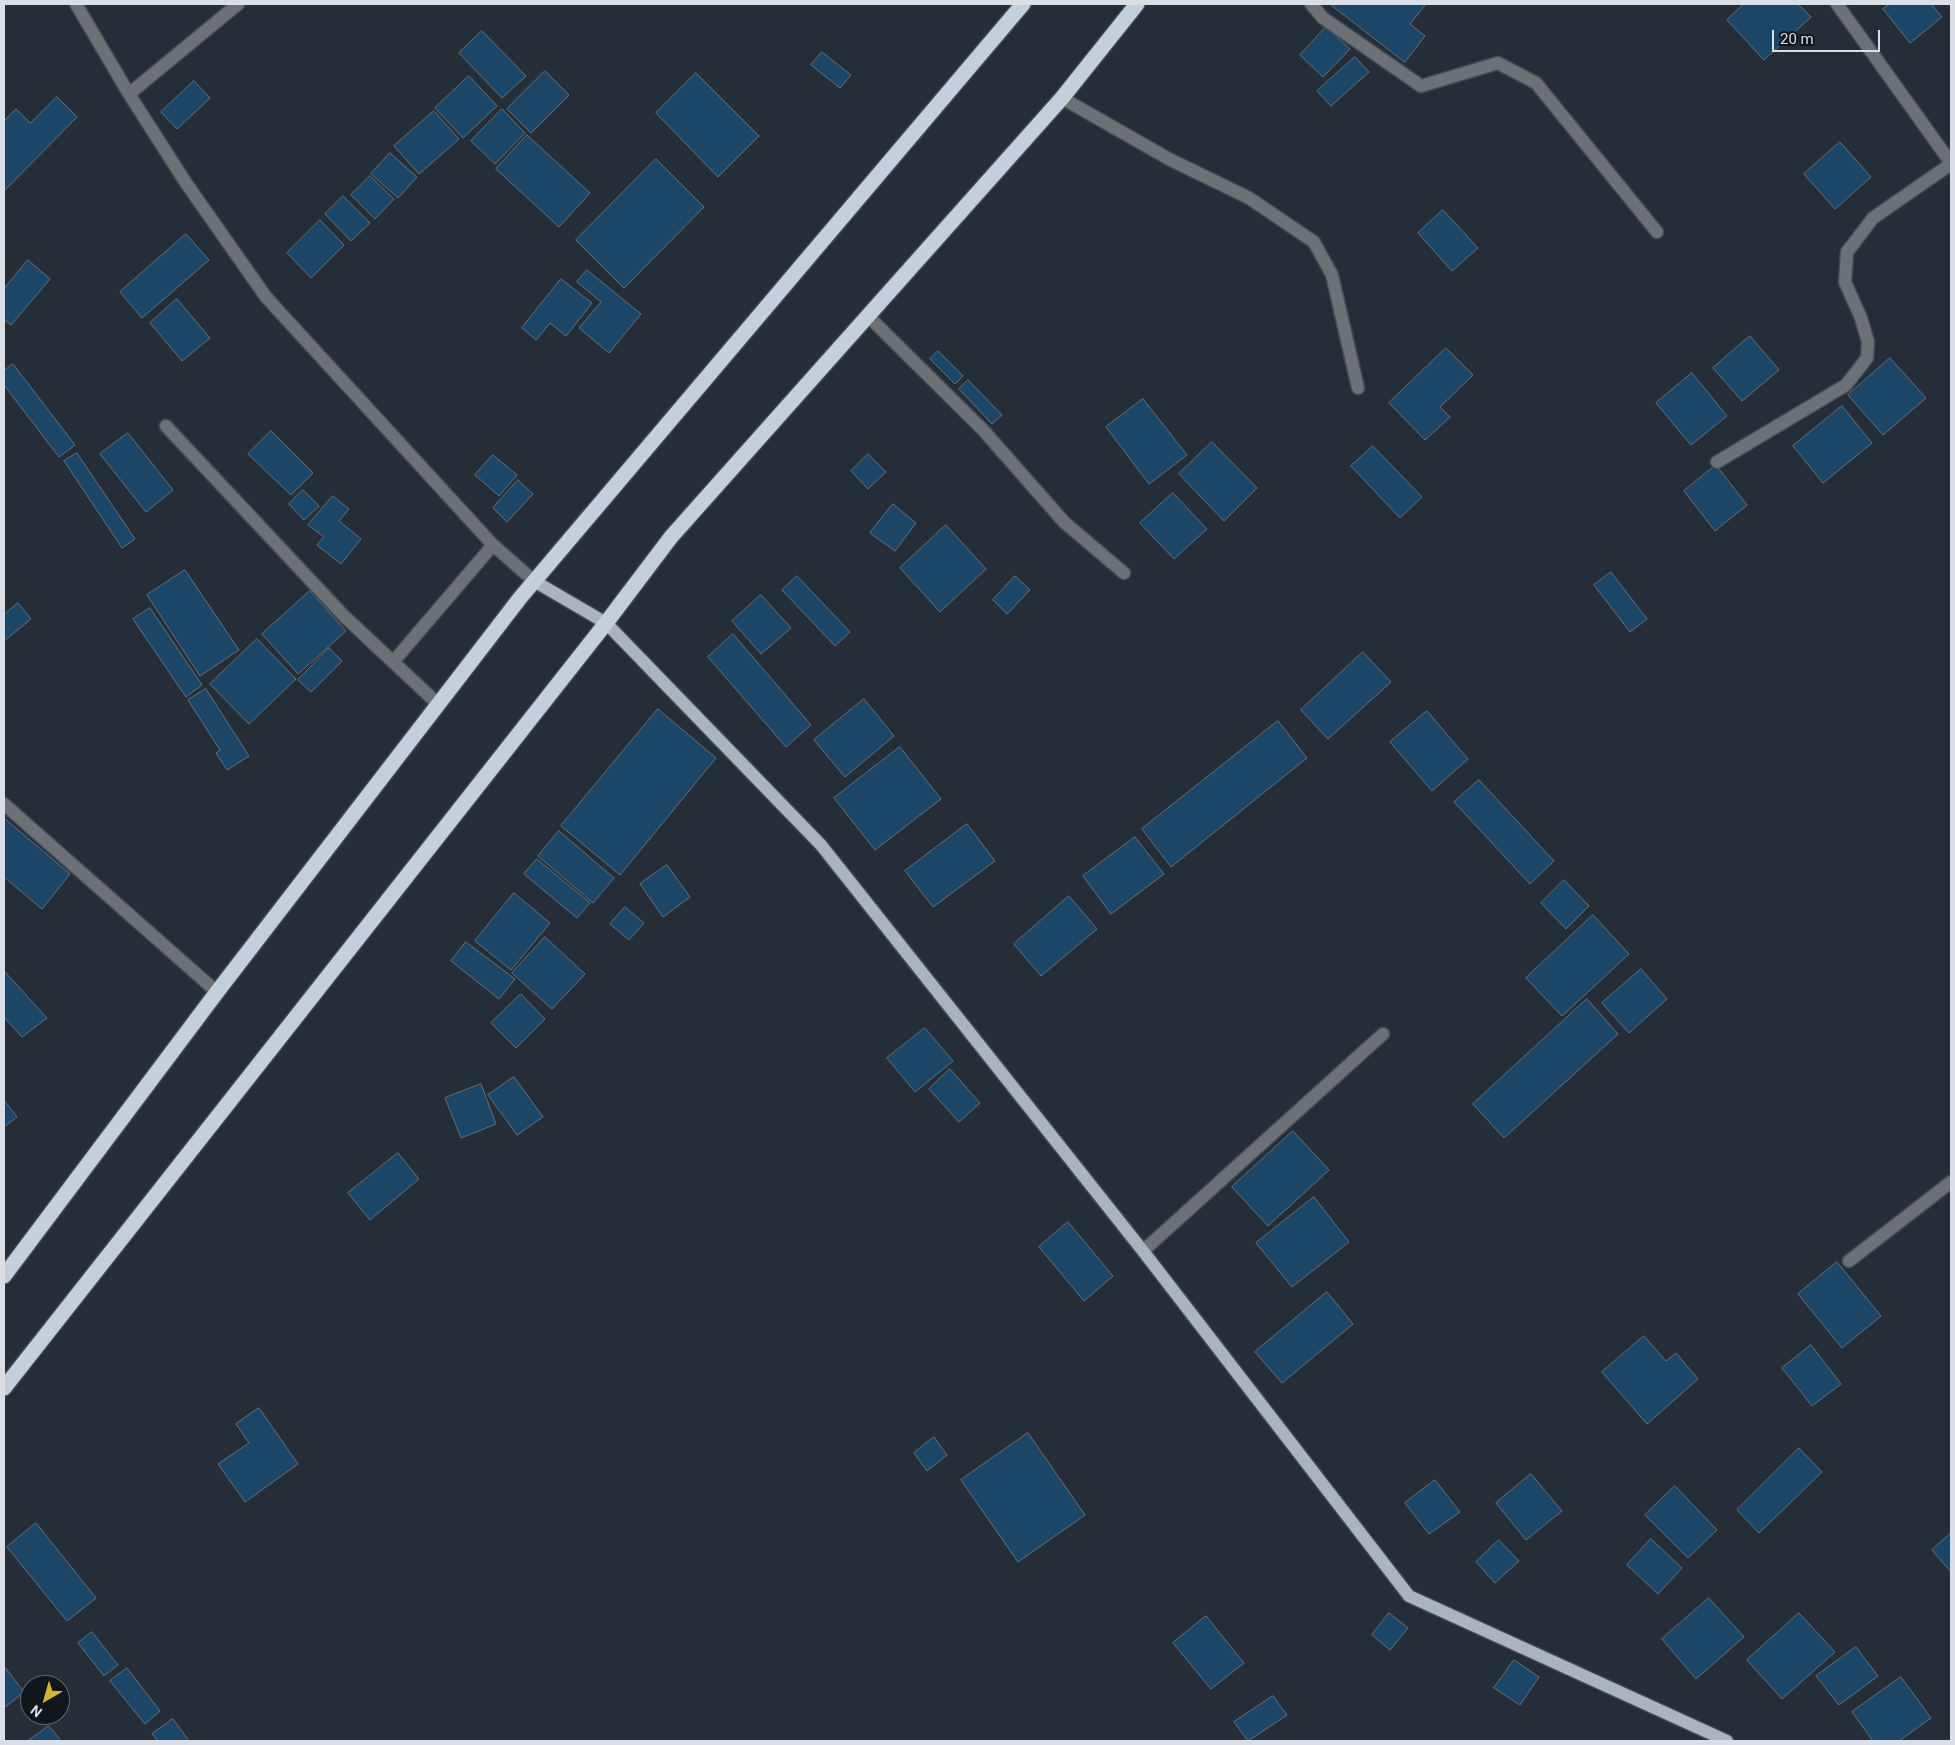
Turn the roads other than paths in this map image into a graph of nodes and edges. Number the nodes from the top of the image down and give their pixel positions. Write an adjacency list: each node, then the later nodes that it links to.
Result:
1 (76, 4): 7 (street)
2 (1023, 4): 17 (highway)
3 (1138, 4): 8 (highway)
4 (1311, 4): 10 (street)
5 (1837, 4): 9 (street)
6 (233, 5): 7 (street)
7 (129, 94): 15 (street)
8 (1062, 98): 11 (highway); 12 (street)
9 (1951, 164): 14 (street)
10 (1657, 232)
11 (868, 316): 16 (street); 18 (highway)
12 (1358, 388)
13 (166, 426): 19 (street)
14 (1716, 462)
15 (493, 546): 17 (street); 19 (street)
16 (1124, 573)
17 (534, 581): 18 (main road); 20 (highway)
18 (606, 623): 25 (main road); 28 (highway)
19 (393, 662): 20 (street)
20 (438, 704): 22 (highway)
21 (4, 804): 22 (street)
22 (217, 992): 27 (highway)
23 (1383, 1034): 25 (street)
24 (1951, 1182): 26 (street)
25 (1143, 1251): 29 (main road)
26 (1849, 1261)
27 (4, 1276)
28 (4, 1388)
29 (1724, 1741)

